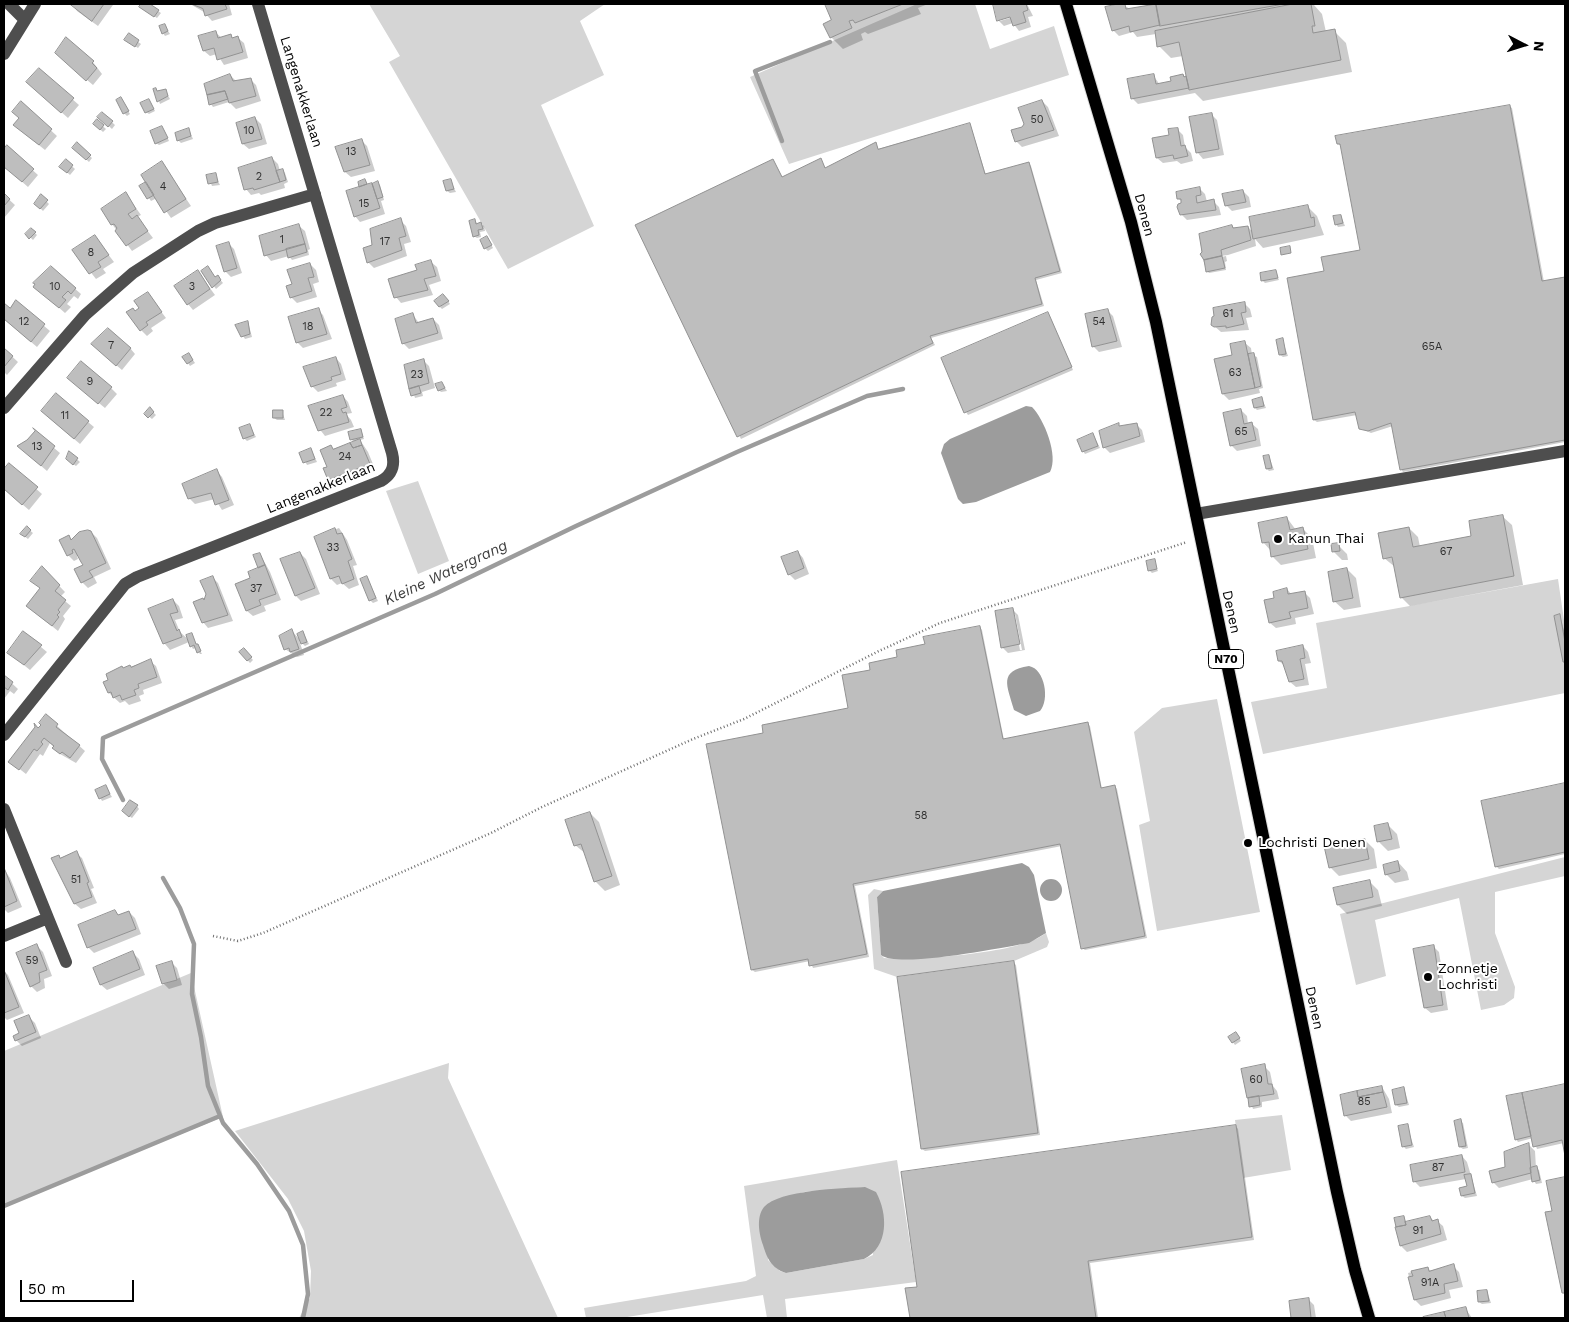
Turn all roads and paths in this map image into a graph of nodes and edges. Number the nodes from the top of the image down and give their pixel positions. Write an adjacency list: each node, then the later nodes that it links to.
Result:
1 (9, 4): 5 (street)
2 (35, 4): 5 (street)
3 (258, 4): 7 (street, Langenakkerlaan)
4 (1066, 4): 10 (main road, Denen / N70)
5 (25, 20): 6 (street)
6 (4, 54)
7 (315, 194): 8 (street); 12 (street, Langenakkerlaan)
8 (4, 408)
9 (1565, 451): 10 (street)
10 (1196, 514): 11 (main road, Denen / N70)
11 (1201, 537): 16 (path); 18 (main road, Denen / N70)
12 (4, 735)
13 (4, 809): 14 (street)
14 (48, 918): 15 (street); 17 (street)
15 (4, 936)
16 (213, 936)
17 (66, 962)
18 (1369, 1318)

